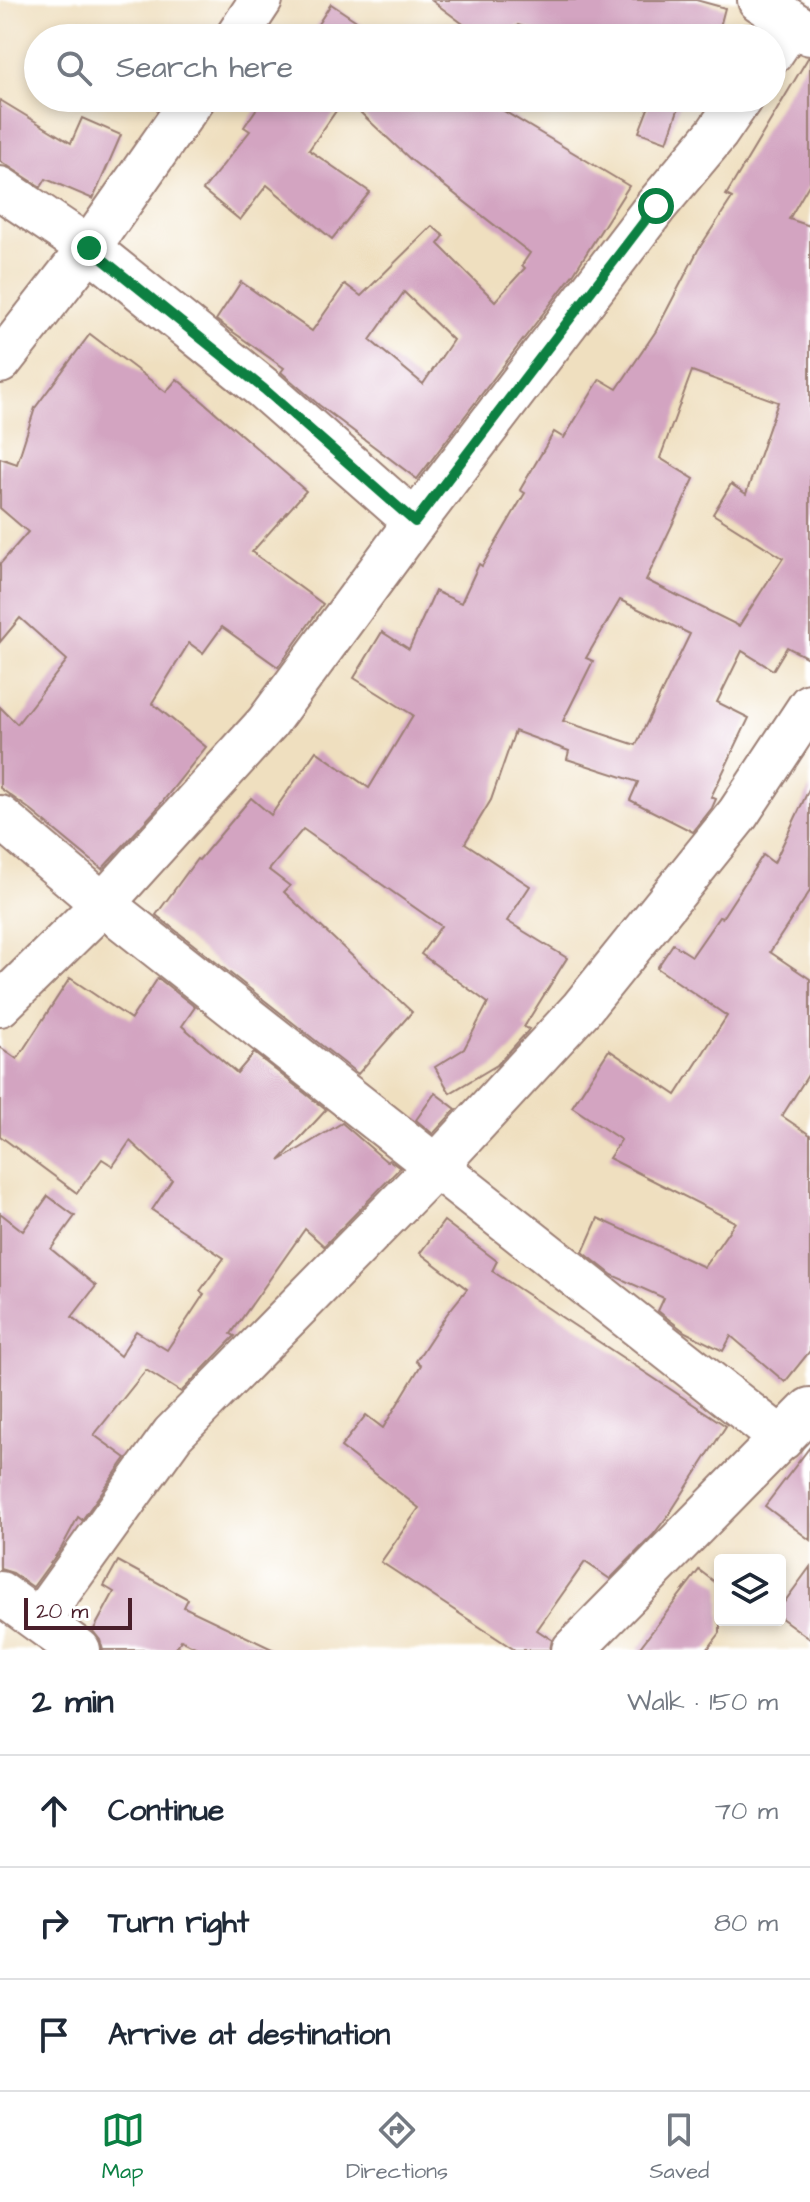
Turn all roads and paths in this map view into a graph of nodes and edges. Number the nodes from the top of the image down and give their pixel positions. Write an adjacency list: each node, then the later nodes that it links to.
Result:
1 (261, 0): 2 (street)
2 (245, 24)
3 (184, 112): 6 (street)
4 (731, 112): 8 (street)
5 (0, 188): 6 (street)
6 (89, 248): 7 (street); 8 (street)
7 (0, 362)
8 (415, 522): 11 (street)
9 (810, 705): 13 (street)
10 (0, 817): 11 (street)
11 (103, 904): 12 (street); 13 (street)
12 (0, 1005)
13 (435, 1167): 14 (street); 16 (street)
14 (801, 1423): 18 (street)
15 (0, 1593): 16 (street)
16 (39, 1620): 17 (street)
17 (79, 1650)
18 (573, 1650)

